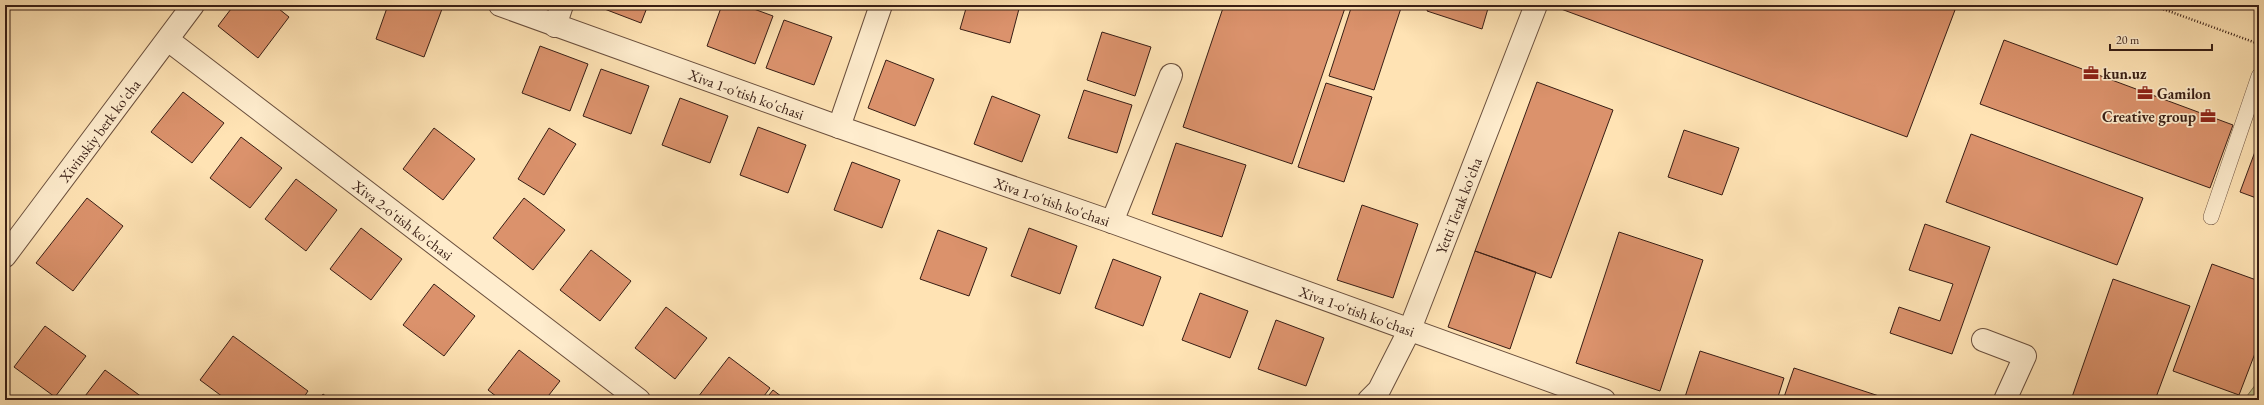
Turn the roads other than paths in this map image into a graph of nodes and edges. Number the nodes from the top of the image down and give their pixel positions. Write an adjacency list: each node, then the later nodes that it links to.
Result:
1 (193, 5): 7 (street, Xivinskiy berk ko'cha)
2 (500, 5): 6 (street, Xiva 1-o'tish ko'chasi)
3 (562, 5): 6 (street)
4 (881, 5): 10 (street)
5 (1536, 5): 14 (street, Yetti Terak ko'cha)
6 (555, 26): 10 (street, Xiva 1-o'tish ko'chasi)
7 (168, 40): 13 (street, Xivinskiy berk ko'cha); 16 (street, Xiva 2-o'tish ko'chasi)
8 (1171, 75): 12 (street)
9 (2259, 76): 11 (lane)
10 (839, 128): 12 (street, Xiva 1-o'tish ko'chasi)
11 (2211, 217)
12 (1112, 222): 14 (street, Xiva 1-o'tish ko'chasi)
13 (5, 256)
14 (1410, 329): 17 (street, Yetti Terak ko'cha); 18 (street, Xiva 1-o'tish ko'chasi)
15 (1983, 340): 19 (street)
16 (640, 400)
17 (1369, 400)
18 (1604, 400)
19 (2006, 400)

